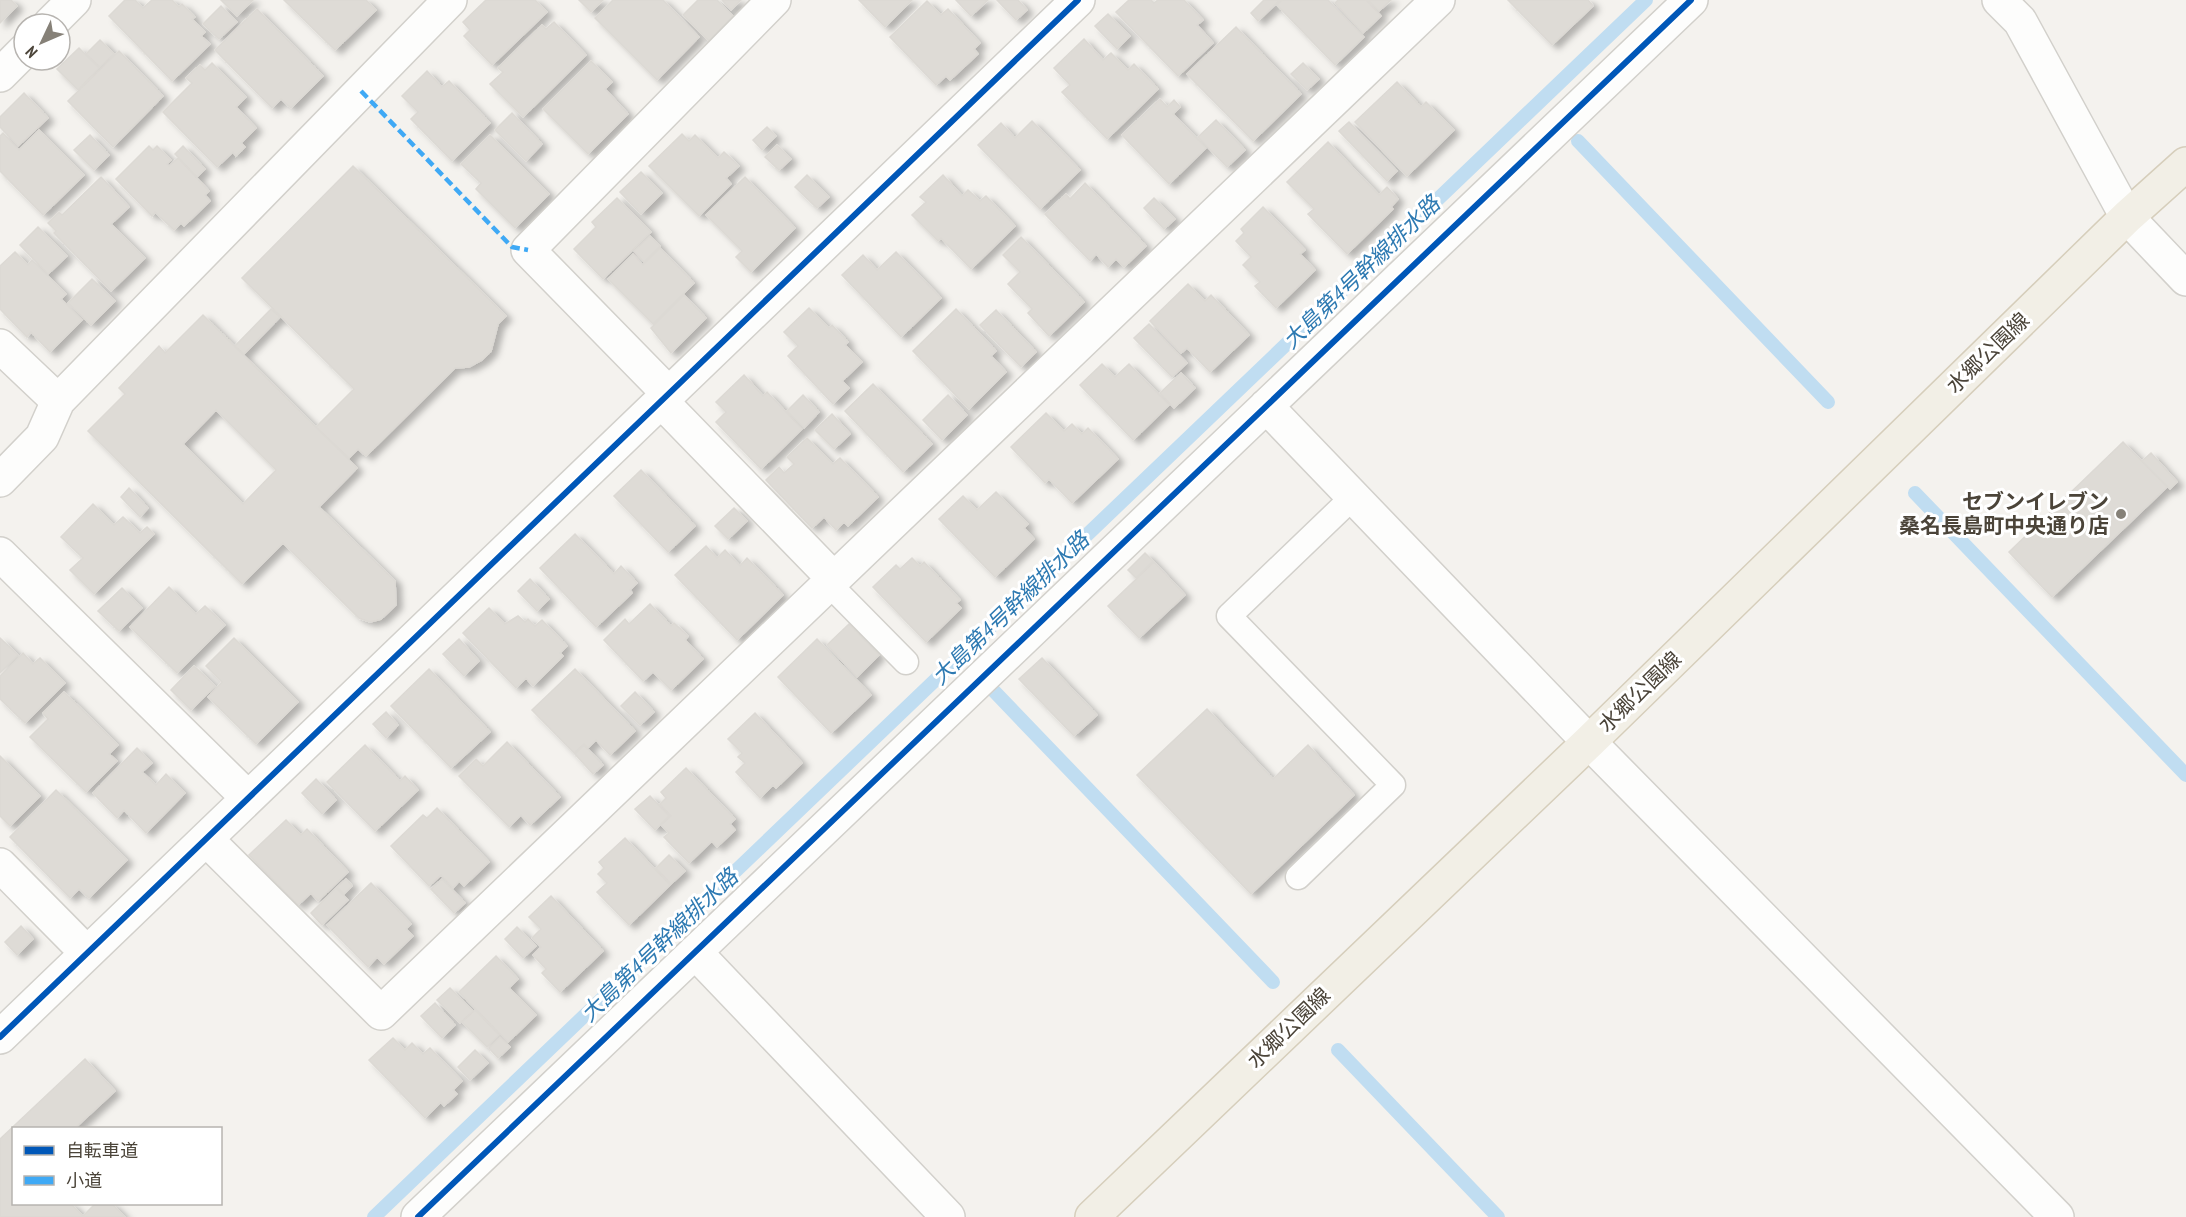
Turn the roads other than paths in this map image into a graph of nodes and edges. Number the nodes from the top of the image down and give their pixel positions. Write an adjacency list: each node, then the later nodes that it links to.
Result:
1 (74, 0): 8 (street)
2 (450, 0): 16 (street)
3 (774, 0): 15 (street)
4 (1078, 0): 15 (street)
5 (1438, 0): 21 (street)
6 (1691, 0): 17 (street)
7 (1999, 0): 12 (street)
8 (62, 12)
9 (12, 63): 10 (street)
10 (0, 75)
11 (2186, 164): 12 (main road, 水郷公園線)
12 (2127, 217): 13 (street); 23 (main road, 水郷公園線)
13 (2186, 279)
14 (0, 346): 16 (street)
15 (665, 398): 21 (street); 24 (street)
16 (58, 401): 18 (street)
17 (1266, 406): 19 (street); 28 (street)
18 (0, 480)
19 (1353, 497): 23 (street); 27 (lane)
20 (0, 554): 24 (street)
21 (832, 582): 22 (lane); 25 (street)
22 (906, 663)
23 (1589, 742): 33 (main road, 水郷公園線); 34 (street)
24 (248, 798): 25 (street)
25 (206, 839): 29 (street)
26 (0, 865): 29 (street)
27 (1298, 877)
28 (694, 952): 31 (street); 32 (street)
29 (87, 953): 30 (street)
30 (0, 1037)
31 (418, 1217)
32 (948, 1217)
33 (1092, 1217)
34 (2057, 1217)

